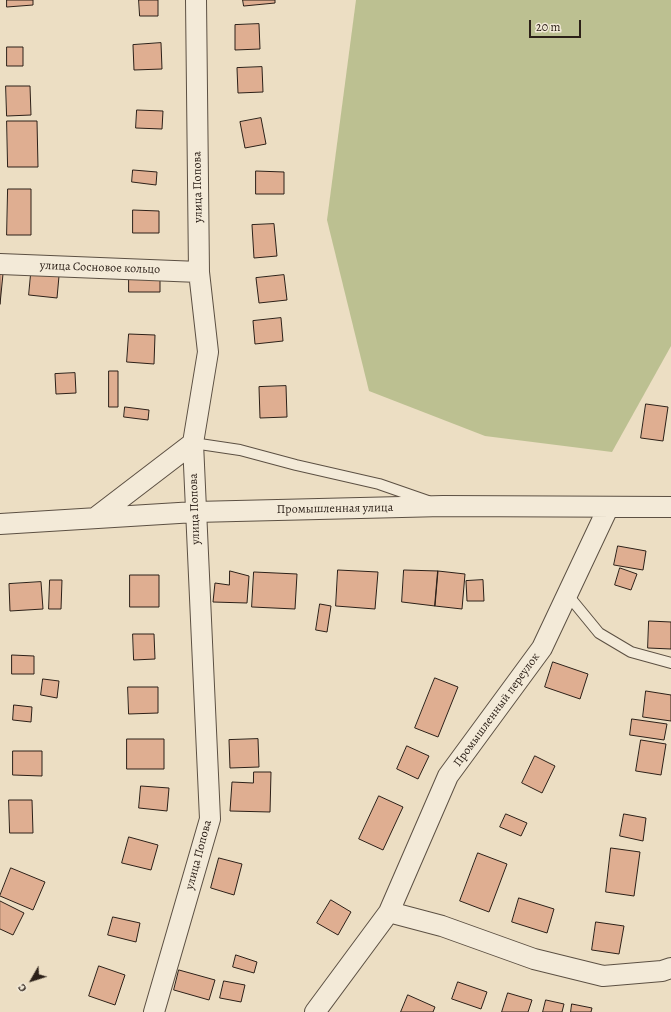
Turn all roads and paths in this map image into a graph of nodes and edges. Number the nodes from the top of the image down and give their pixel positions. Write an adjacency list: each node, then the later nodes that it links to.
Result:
1 (196, 0): 3 (street, улица Попова)
2 (0, 264): 3 (street, улица Сосновое кольцо)
3 (199, 272): 4 (street, улица Попова)
4 (193, 443): 5 (lane); 8 (street, улица Попова); 9 (street)
5 (443, 506): 7 (street, Промышленная улица); 8 (street, Промышленная улица)
6 (671, 507): 7 (street, Промышленная улица)
7 (608, 508): 11 (street, Промышленный переулок)
8 (195, 512): 9 (street, Промышленная улица); 15 (street, улица Попова)
9 (95, 518): 10 (street, Промышленная улица)
10 (0, 524)
11 (567, 594): 12 (lane); 13 (street, Промышленный переулок)
12 (671, 664)
13 (389, 912): 14 (street); 17 (street, Промышленный переулок)
14 (671, 968)
15 (156, 1004): 16 (street)
16 (172, 1012)
17 (315, 1012)

